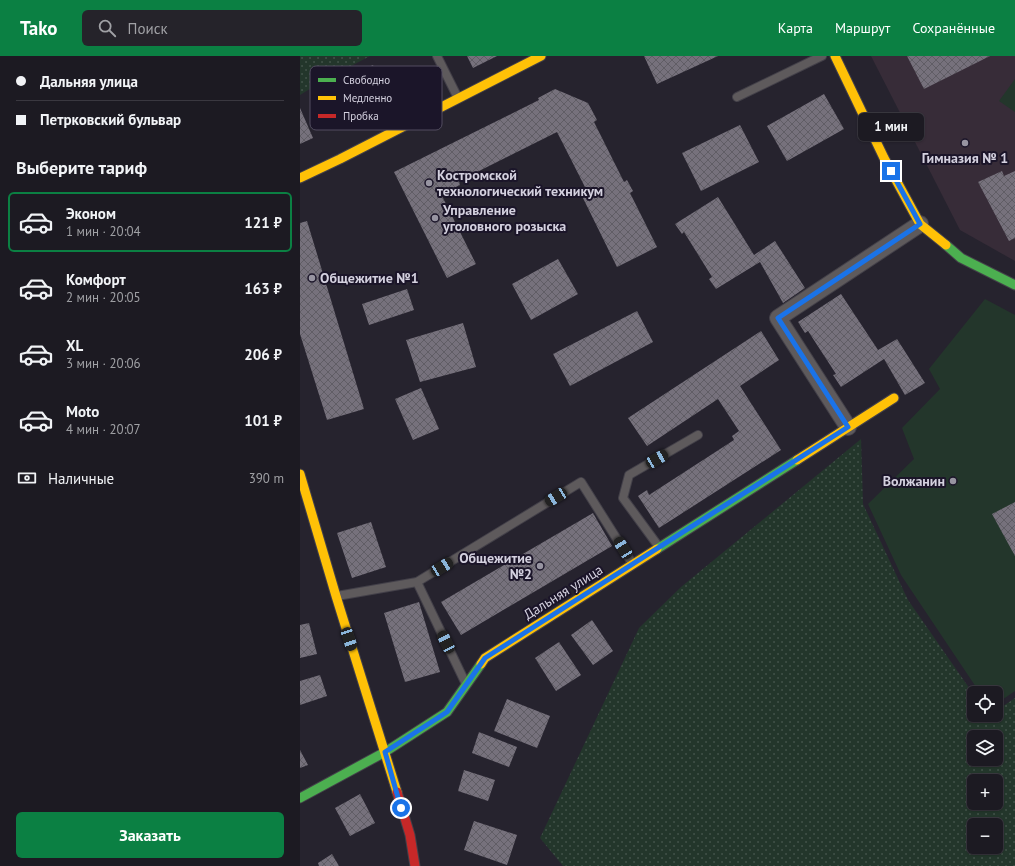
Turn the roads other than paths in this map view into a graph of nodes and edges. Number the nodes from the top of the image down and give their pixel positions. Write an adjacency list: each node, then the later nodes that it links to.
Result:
1 (436, 56): 5 (lane)
2 (541, 56): 8 (street)
3 (822, 56): 7 (lane)
4 (835, 56): 12 (street)
5 (441, 66)
6 (442, 67): 8 (lane)
7 (737, 97)
8 (458, 98): 9 (street)
9 (442, 106)
10 (397, 130): 11 (street)
11 (300, 178)
12 (920, 224): 13 (street); 15 (street)
13 (1015, 285)
14 (894, 398): 15 (street, Дальняя улица)
15 (848, 427): 18 (street, Дальняя улица)
16 (698, 435): 18 (lane)
17 (300, 474): 21 (street)
18 (659, 547): 19 (street, Дальняя улица)
19 (633, 564): 20 (lane); 22 (street, Дальняя улица)
20 (417, 582): 21 (lane); 22 (lane)
21 (336, 596): 23 (street)
22 (467, 684): 23 (street, Дальняя улица)
23 (385, 752): 24 (street, Дальняя улица); 25 (street)
24 (300, 798)
25 (415, 866)

